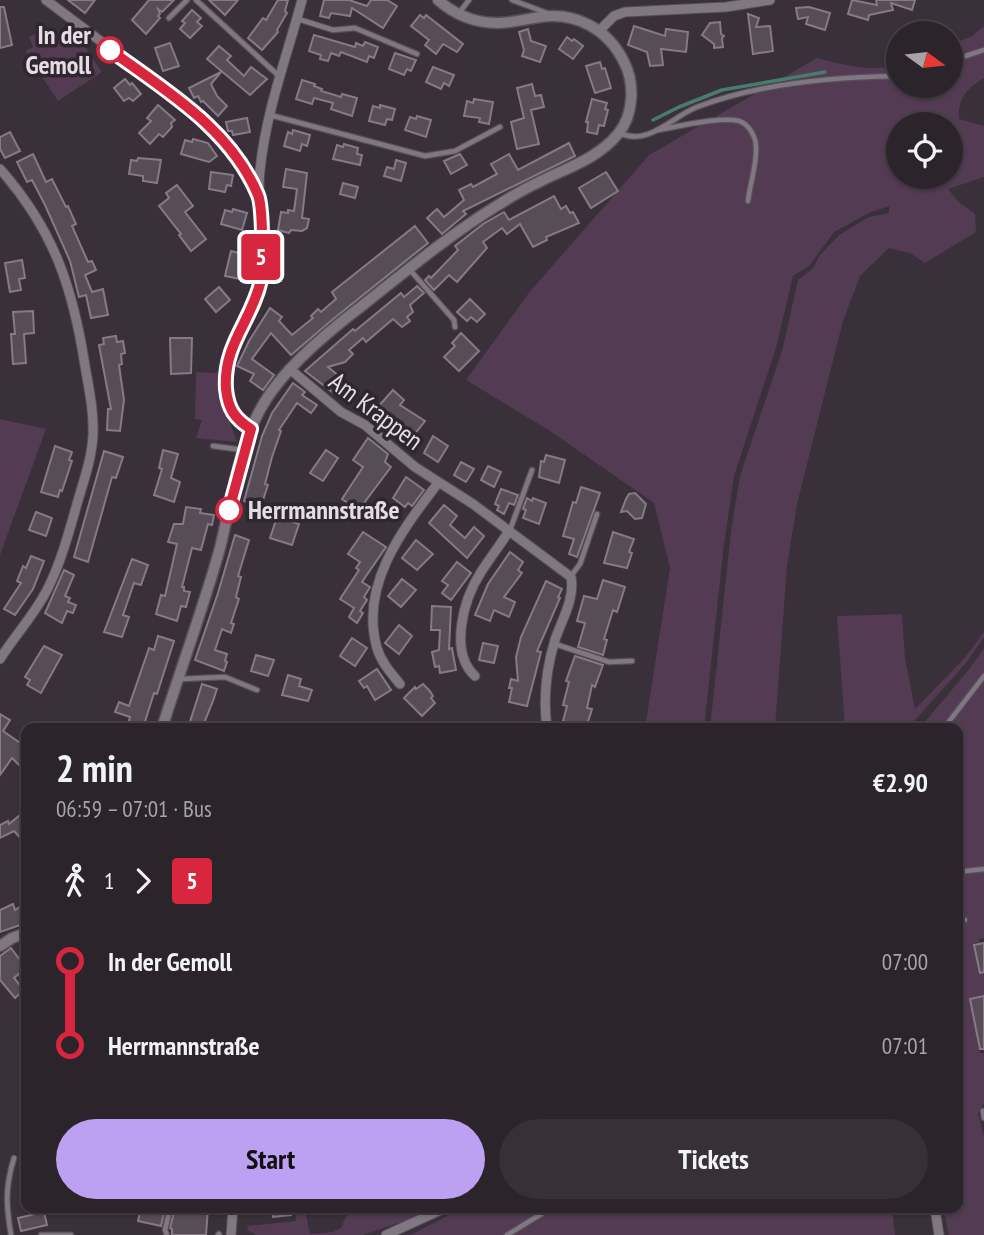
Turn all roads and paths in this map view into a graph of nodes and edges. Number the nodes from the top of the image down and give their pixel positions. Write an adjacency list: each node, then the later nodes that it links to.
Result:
1 (46, 0): 26 (street)
2 (187, 0): 13 (lane)
3 (196, 0): 20 (lane)
4 (302, 0): 14 (street)
5 (438, 0): 11 (street)
6 (469, 0): 11 (lane)
7 (512, 0): 10 (lane)
8 (529, 0): 10 (lane)
9 (770, 0): 15 (street)
10 (521, 4): 12 (lane)
11 (458, 14): 12 (street)
12 (554, 15): 15 (street)
13 (169, 18)
14 (297, 18): 17 (lane); 20 (street)
15 (600, 30): 24 (street)
16 (984, 51): 18 (lane)
17 (417, 54)
18 (963, 57)
19 (886, 76): 23 (lane)
20 (280, 78): 21 (street)
21 (269, 115): 22 (lane); 26 (street)
22 (500, 127)
23 (656, 130): 24 (lane); 27 (lane)
24 (620, 132): 28 (street)
25 (0, 169): 40 (street)
26 (260, 197): 31 (street)
27 (748, 201)
28 (410, 270): 29 (lane); 30 (street)
29 (455, 327)
30 (290, 370): 31 (street); 35 (street, Am Krappen)
31 (251, 429): 33 (street)
32 (213, 446): 33 (lane)
33 (244, 450): 44 (street)
34 (532, 470): 37 (lane)
35 (438, 483): 37 (street, Am Krappen); 45 (street, Am Krappen)
36 (597, 514): 38 (lane)
37 (509, 531): 38 (street, Am Krappen); 43 (street)
38 (571, 577): 39 (street)
39 (554, 644): 41 (lane); 48 (street)
40 (0, 659)
41 (632, 661)
42 (984, 676): 49 (lane)
43 (475, 677)
44 (178, 679): 46 (lane); 47 (street)
45 (400, 684)
46 (257, 690)
47 (164, 723)
48 (547, 723)
49 (948, 723)
50 (984, 869): 51 (lane)
51 (963, 871)
52 (21, 936): 53 (street)
53 (0, 946)
54 (983, 1111): 55 (lane)
55 (984, 1118)
56 (14, 1158): 62 (lane)
57 (169, 1213): 65 (lane)
58 (233, 1213): 66 (street)
59 (434, 1213): 67 (street)
60 (543, 1213): 68 (lane)
61 (936, 1213): 69 (street)
62 (11, 1235)
63 (41, 1235): 64 (lane)
64 (71, 1235)
65 (167, 1235)
66 (231, 1235)
67 (386, 1235)
68 (507, 1235)
69 (939, 1235)

